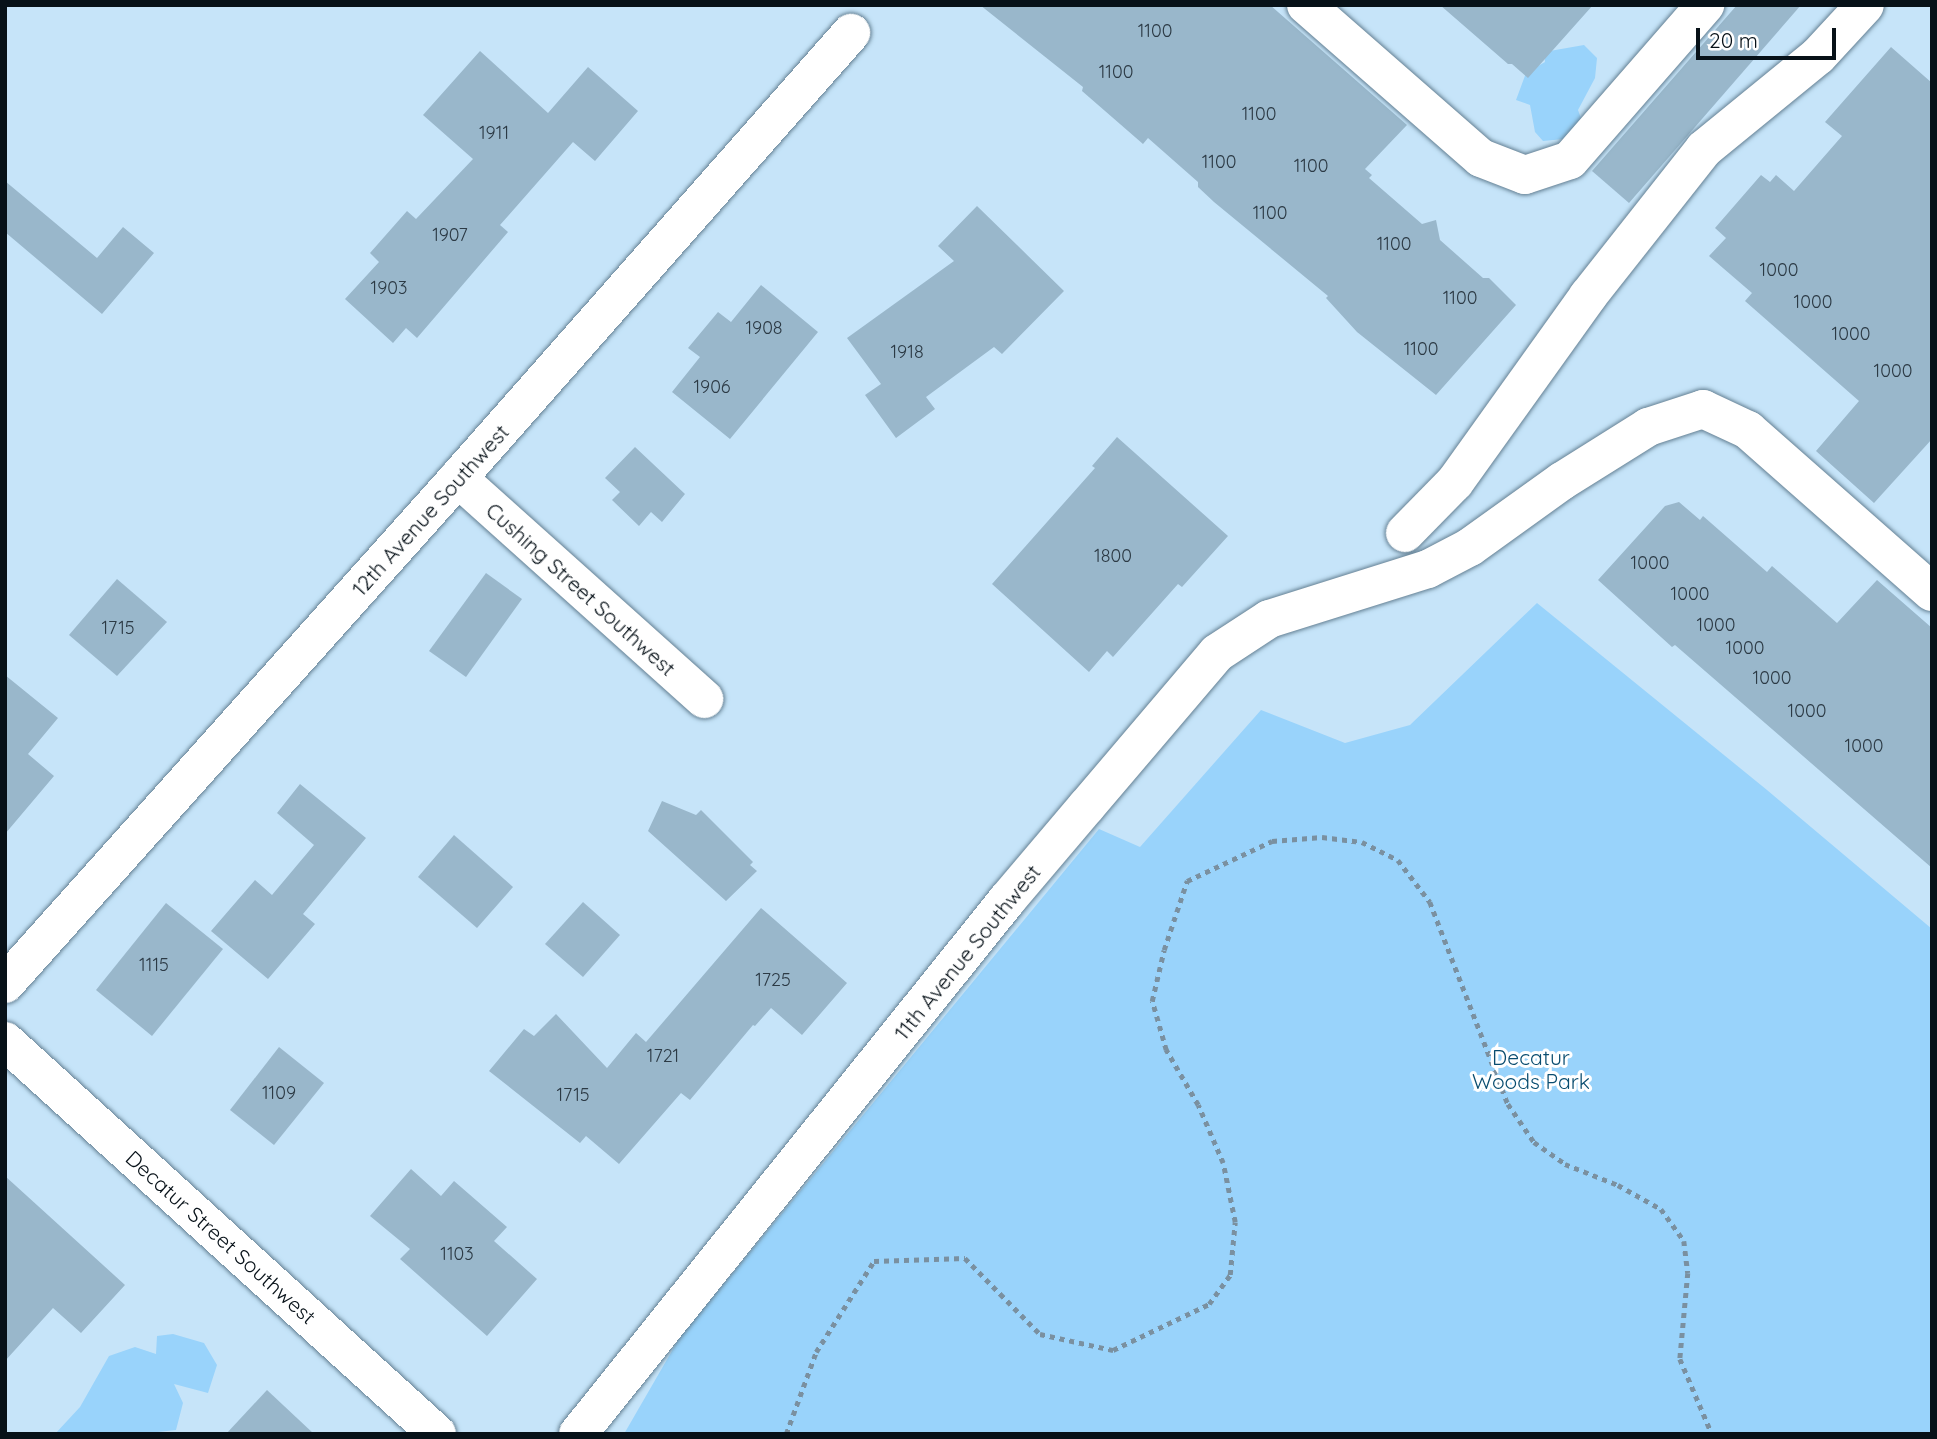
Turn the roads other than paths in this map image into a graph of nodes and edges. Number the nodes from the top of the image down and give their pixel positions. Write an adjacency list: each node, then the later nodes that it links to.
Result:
1 (1306, 5): 2 (street)
2 (1705, 5)
3 (1866, 5): 6 (street)
4 (851, 33): 5 (street, 12th Avenue Southwest)
5 (458, 478): 8 (street, Cushing Street Southwest); 9 (street, 12th Avenue Southwest)
6 (1405, 533)
7 (1932, 592): 12 (street, 11th Avenue Southwest)
8 (704, 699)
9 (5, 984)
10 (5, 1041): 11 (street, Decatur Street Southwest)
11 (437, 1434)
12 (578, 1434)

